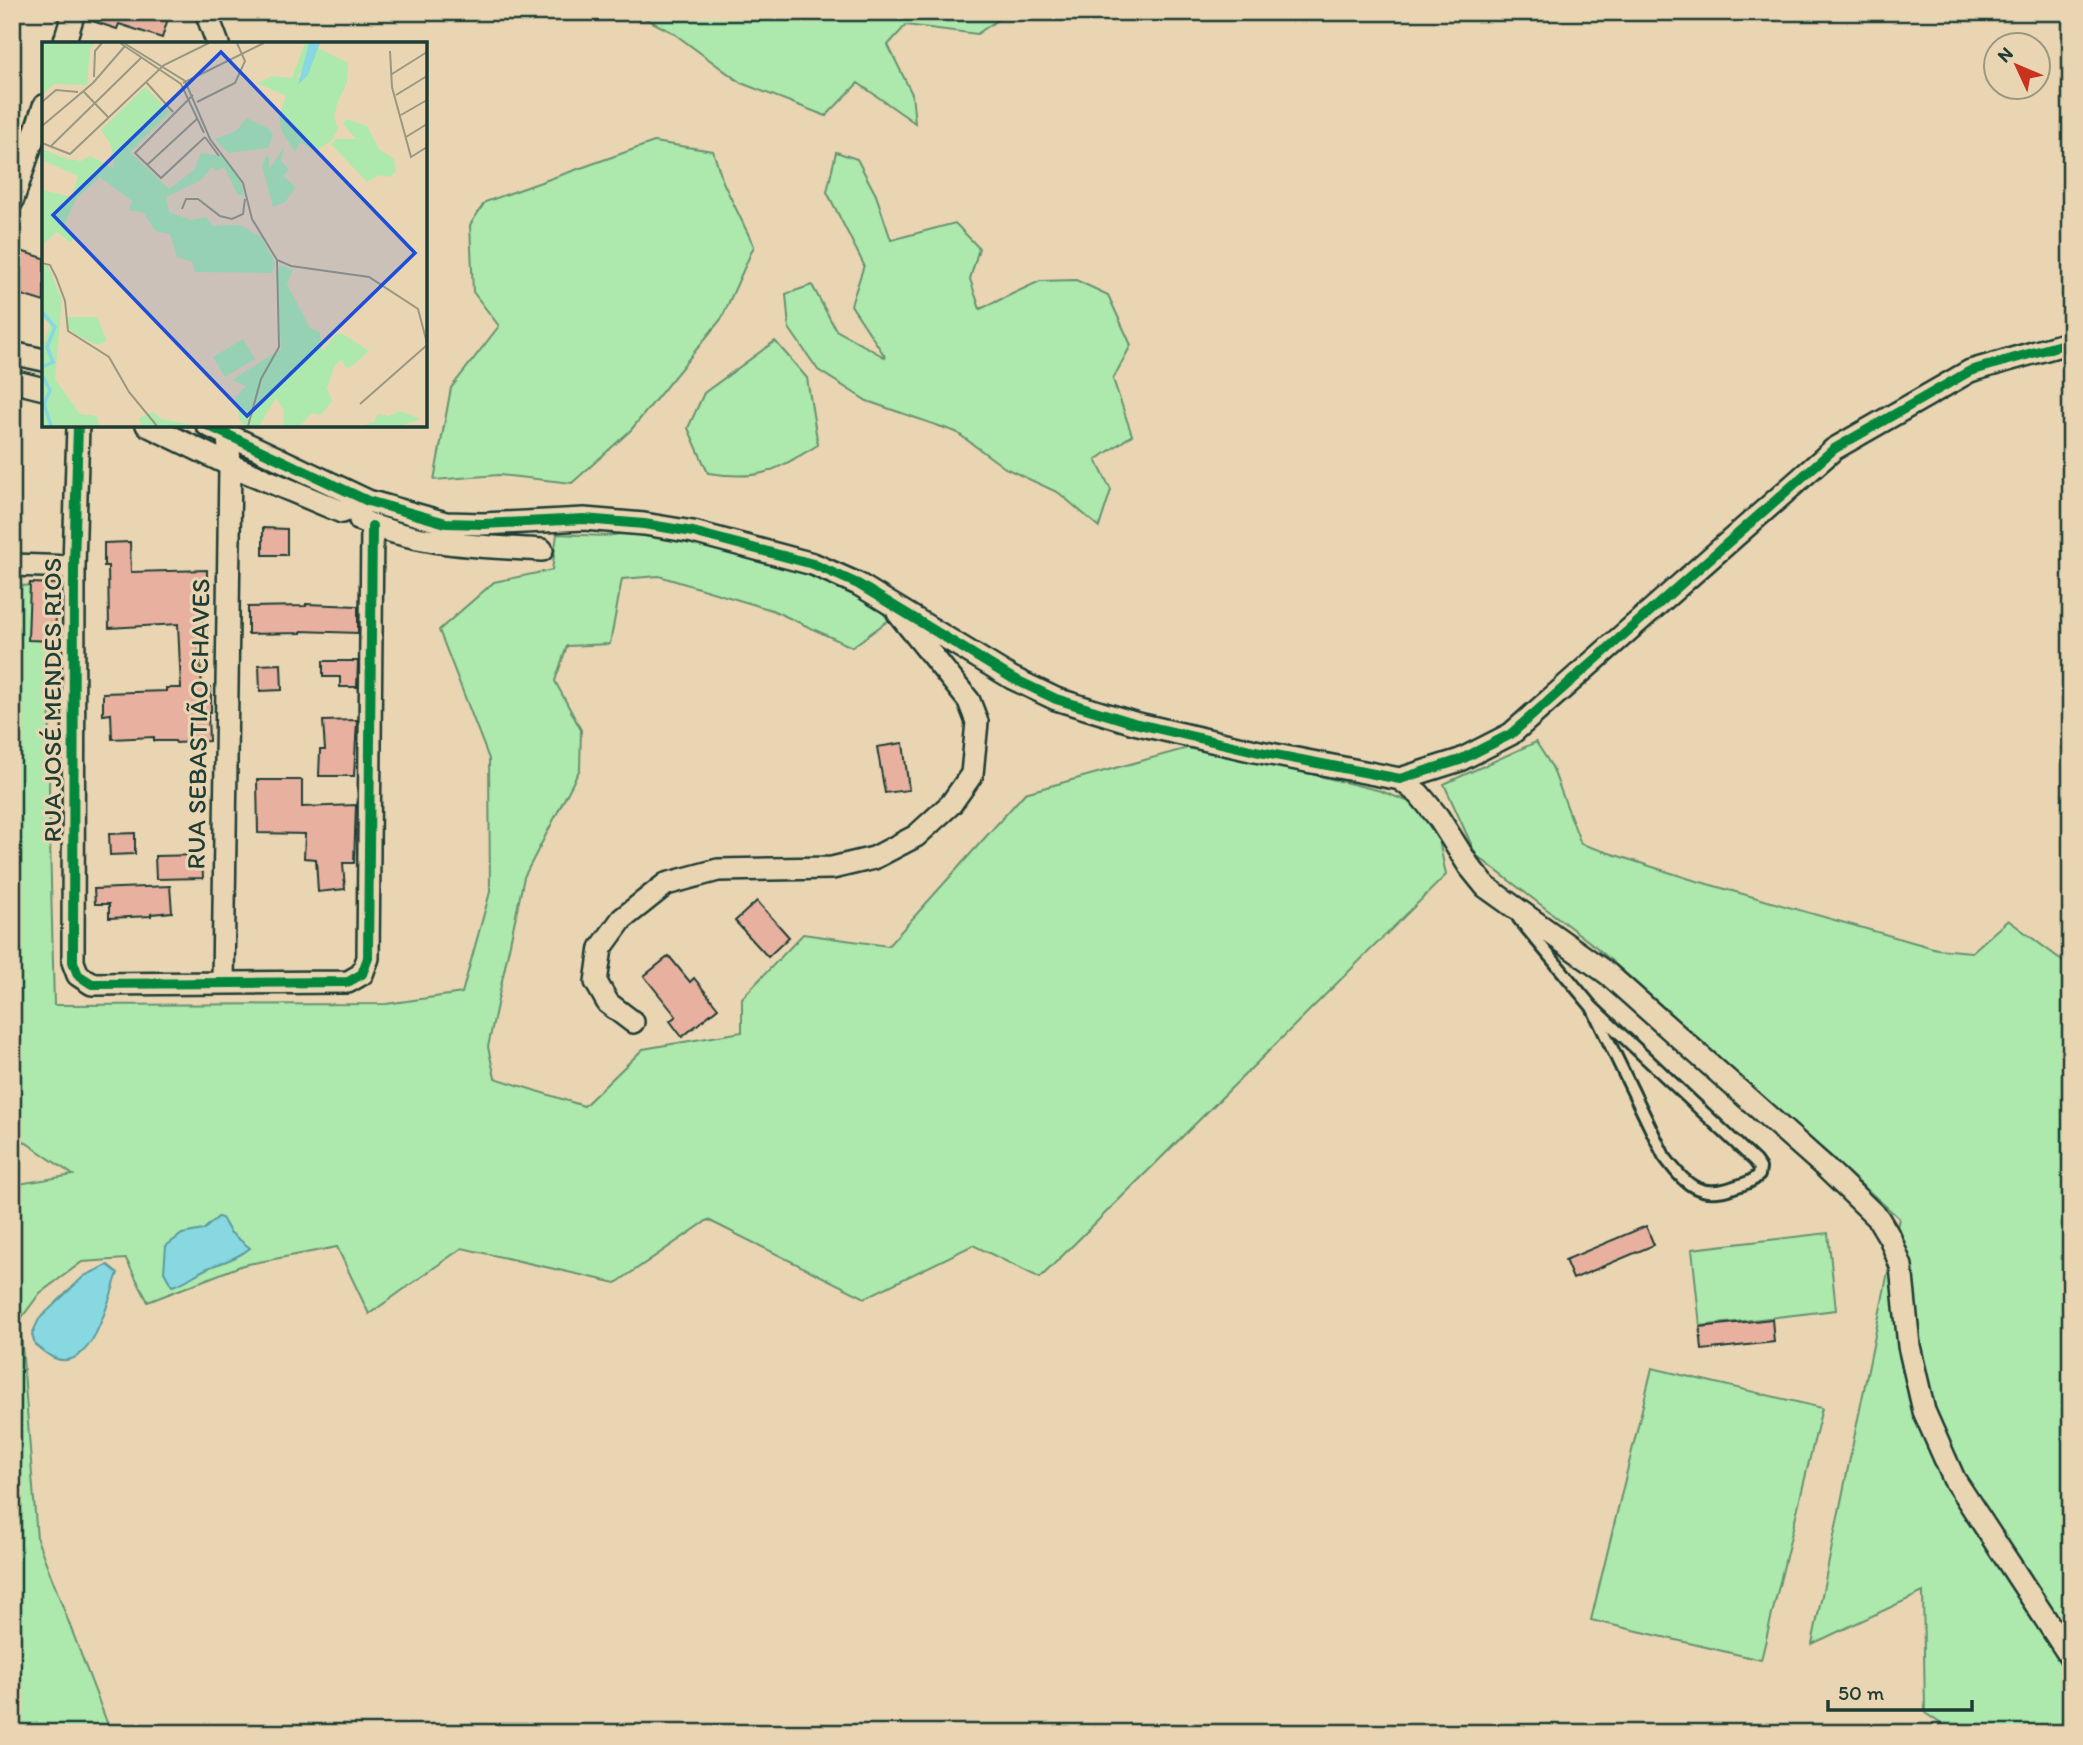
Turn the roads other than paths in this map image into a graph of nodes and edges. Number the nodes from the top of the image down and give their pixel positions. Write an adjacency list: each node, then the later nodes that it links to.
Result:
1 (74, 12): 3 (street)
2 (206, 12): 4 (street)
3 (65, 42)
4 (217, 42)
5 (42, 112): 6 (street)
6 (12, 202)
7 (2071, 342): 24 (street)
8 (12, 352): 9 (street)
9 (42, 360)
10 (12, 381): 11 (street)
11 (42, 388)
12 (78, 427): 22 (street, RUA JOSÉ MENDES RIOS)
13 (151, 427): 16 (street)
14 (211, 427): 15 (street)
15 (228, 435): 16 (street, RUA SEBASTIÃO CHAVES); 17 (street)
16 (230, 465): 18 (street); 26 (street, RUA SEBASTIÃO CHAVES)
17 (368, 501): 18 (street); 23 (street)
18 (342, 512): 19 (street)
19 (373, 526): 20 (street); 26 (street)
20 (542, 550)
21 (12, 565): 22 (street)
22 (74, 567): 26 (street, RUA JOSÉ MENDES RIOS)
23 (890, 604): 24 (street); 28 (street)
24 (1400, 779): 25 (street)
25 (1504, 901): 27 (lane); 29 (street)
26 (223, 983)
27 (1592, 1007): 27 (lane)
28 (634, 1022)
29 (2071, 1658)

